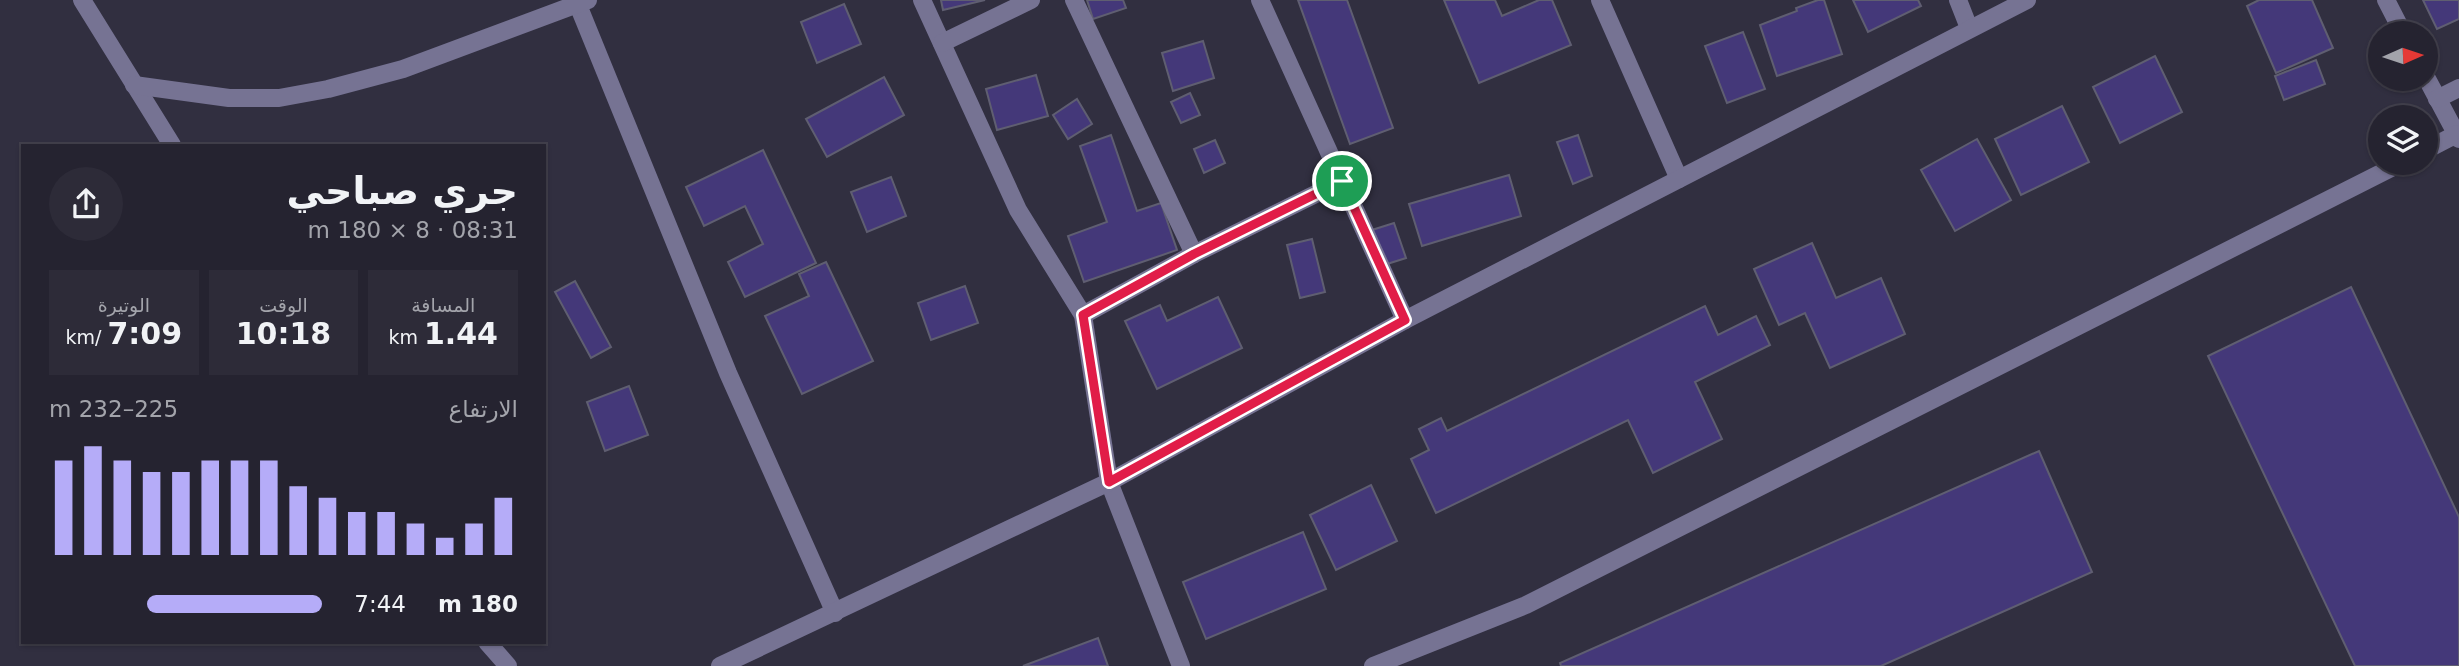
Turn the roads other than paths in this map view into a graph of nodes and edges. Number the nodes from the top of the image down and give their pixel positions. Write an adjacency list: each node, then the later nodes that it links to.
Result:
1 (82, 0): 14 (street)
2 (922, 0): 13 (street)
3 (1031, 0): 13 (street)
4 (1074, 0): 24 (street)
5 (1260, 0): 23 (street)
6 (1600, 0): 22 (street)
7 (1958, 0): 12 (street)
8 (2027, 0): 12 (street)
9 (2386, 0): 11 (street)
10 (580, 2): 14 (street); 28 (street)
11 (2397, 21)
12 (1969, 28): 22 (street)
13 (942, 43): 25 (street)
14 (134, 85): 19 (street)
15 (2459, 88): 17 (street)
16 (2433, 91): 17 (street)
17 (2437, 99): 18 (street)
18 (2458, 137): 20 (street)
19 (171, 144)
20 (2438, 145)
21 (2377, 175): 33 (street)
22 (1679, 179): 26 (street)
23 (1342, 181): 24 (street); 26 (street)
24 (1194, 254): 25 (street)
25 (1083, 315): 27 (street)
26 (1405, 320): 27 (street)
27 (1109, 482): 28 (street); 32 (street)
28 (835, 613): 31 (street)
29 (489, 644): 30 (street)
30 (508, 666)
31 (720, 666)
32 (1181, 666)
33 (1373, 666)

